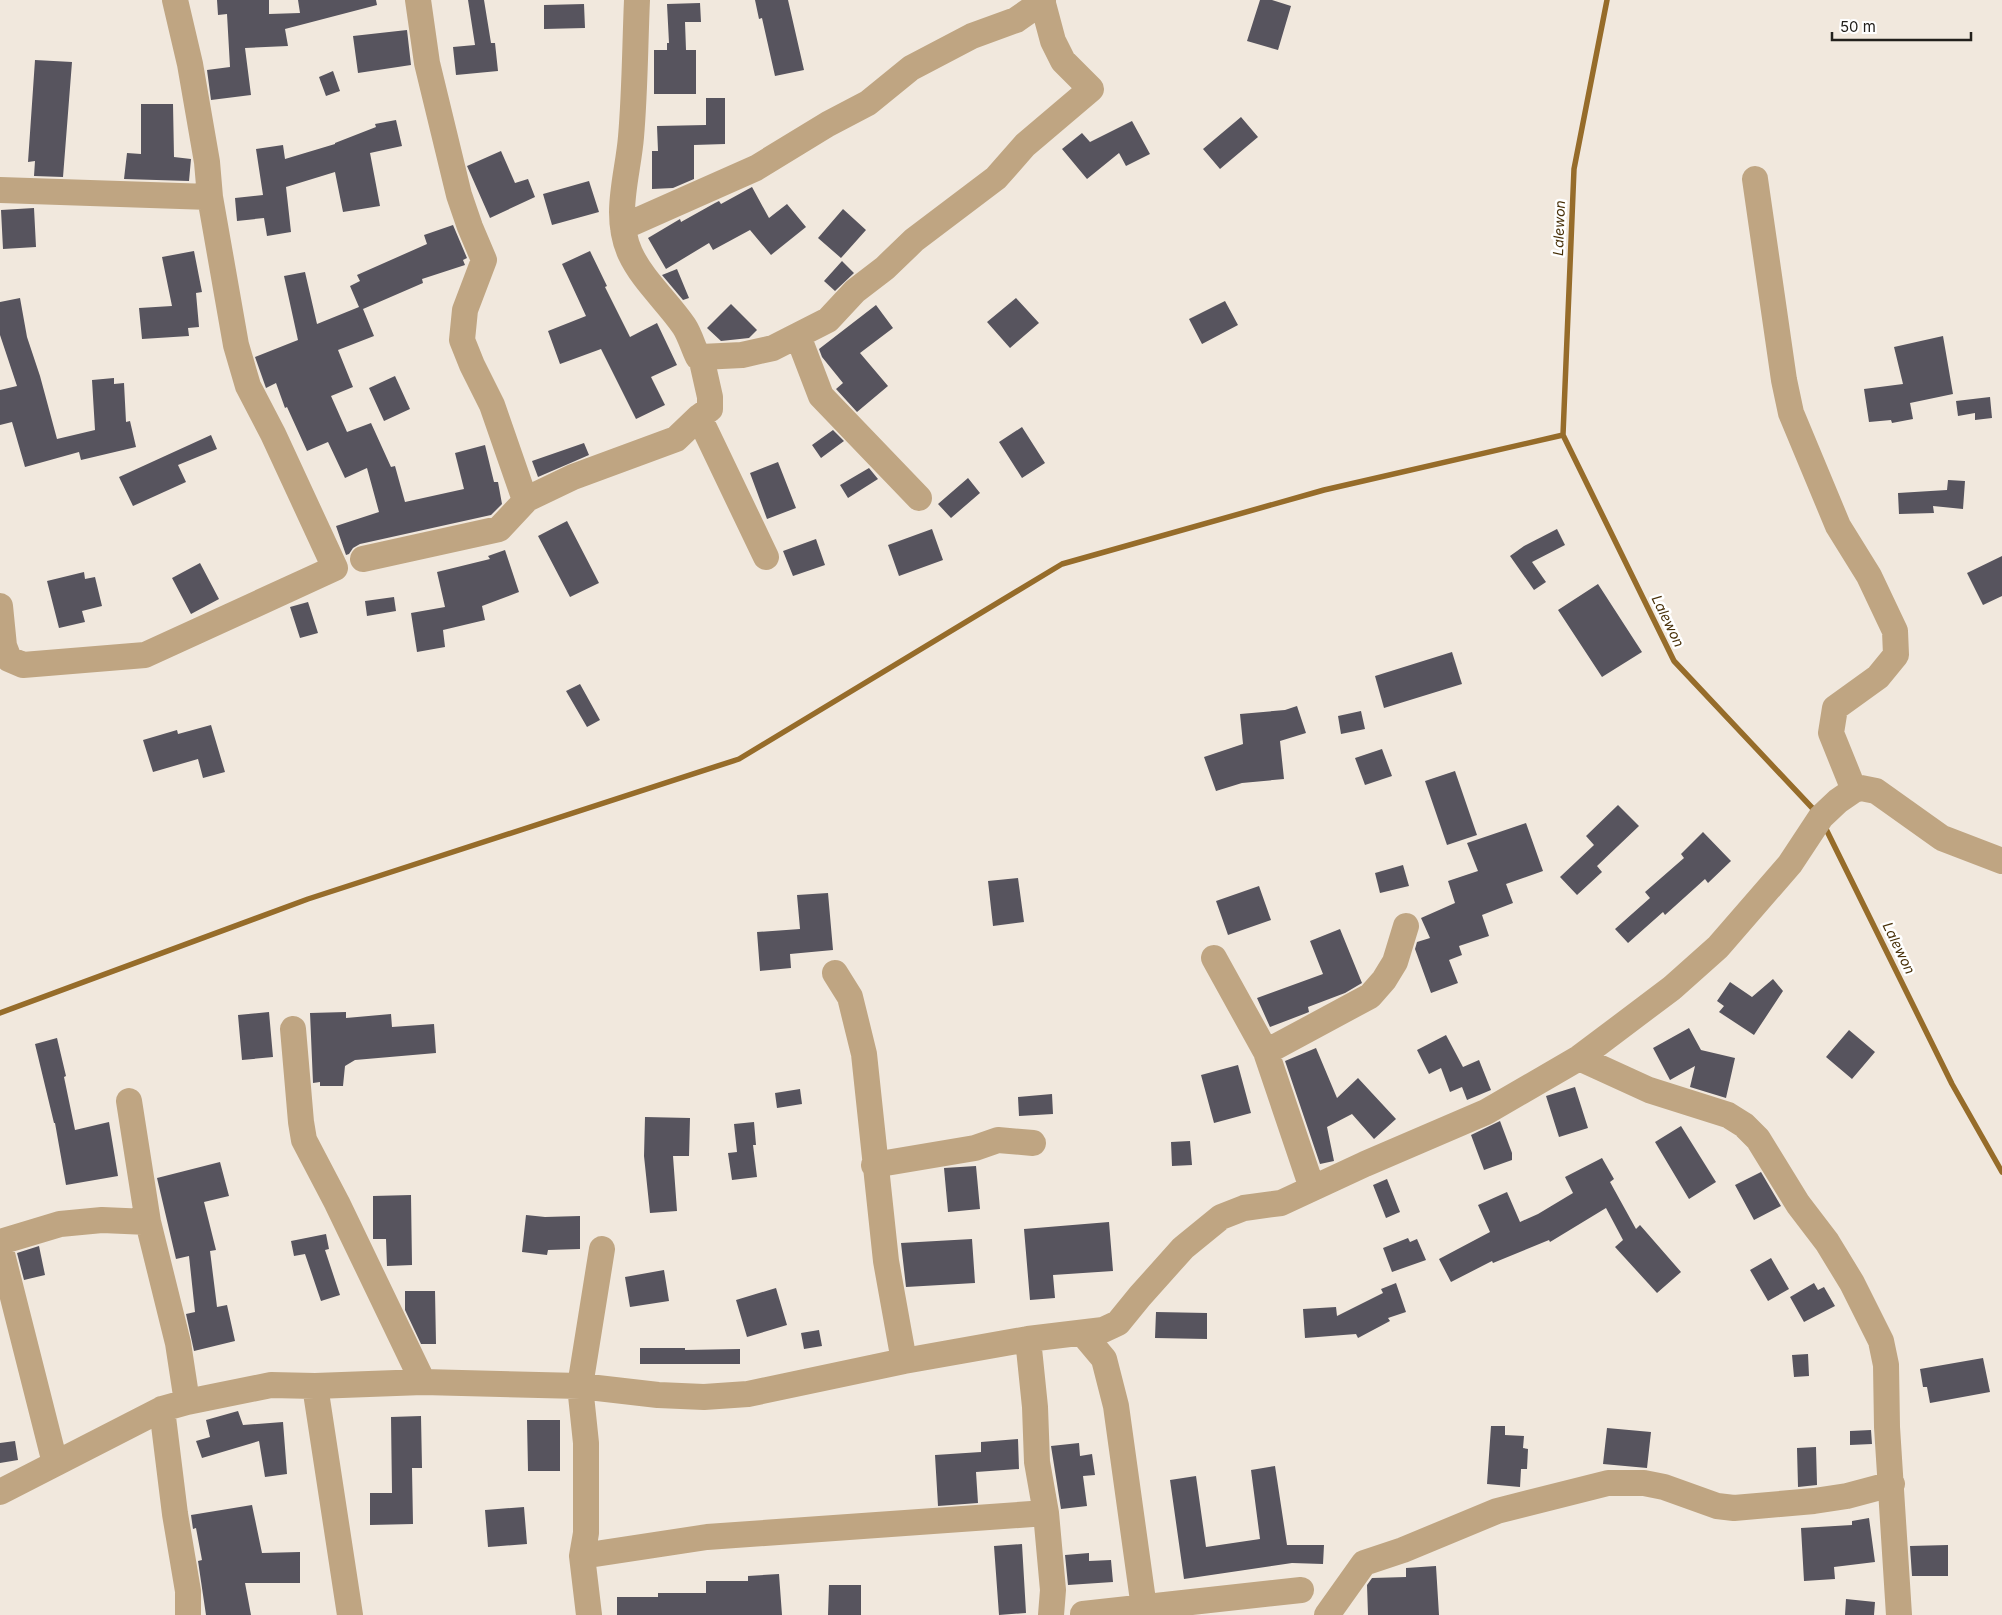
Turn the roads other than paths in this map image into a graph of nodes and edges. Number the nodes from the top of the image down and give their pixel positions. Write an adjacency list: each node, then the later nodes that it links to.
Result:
1 (176, 0): 7 (street)
2 (418, 0): 12 (street)
3 (637, 0): 8 (street)
4 (1042, 0): 8 (street); 9 (street)
5 (1756, 179): 17 (street)
6 (0, 190): 7 (street)
7 (210, 197): 16 (street)
8 (623, 227): 10 (street)
9 (798, 336): 10 (street); 13 (street)
10 (701, 357): 11 (street)
11 (699, 417): 12 (street); 14 (street)
12 (529, 497): 15 (street)
13 (919, 498)
14 (766, 557)
15 (363, 559)
16 (0, 606)
17 (1854, 790): 18 (street); 24 (street)
18 (2002, 861)
19 (1406, 926): 23 (street)
20 (1214, 958): 23 (street)
21 (835, 973): 27 (street)
22 (292, 1029): 36 (street)
23 (1266, 1052): 28 (street)
24 (1579, 1058): 28 (street); 42 (street)
25 (129, 1101): 29 (street)
26 (1033, 1143): 27 (street)
27 (874, 1165): 35 (street)
28 (1312, 1188): 33 (street)
29 (148, 1222): 30 (street); 39 (street)
30 (0, 1242)
31 (0, 1246): 41 (street)
32 (602, 1249): 38 (street)
33 (1083, 1334): 34 (street); 47 (street)
34 (1028, 1339): 35 (street); 44 (street)
35 (904, 1361): 38 (street)
36 (423, 1382): 37 (street); 38 (street)
37 (315, 1386): 39 (street); 50 (street)
38 (580, 1386): 45 (street)
39 (187, 1402): 40 (street)
40 (162, 1409): 41 (street); 49 (street)
41 (55, 1463): 43 (street)
42 (1892, 1484): 53 (street); 54 (street)
43 (0, 1492)
44 (1046, 1513): 45 (street); 52 (street)
45 (582, 1556): 51 (street)
46 (1301, 1590): 47 (street)
47 (1144, 1611): 48 (street)
48 (1083, 1614)
49 (188, 1615)
50 (350, 1615)
51 (589, 1615)
52 (1051, 1615)
53 (1327, 1615)
54 (1899, 1615)

